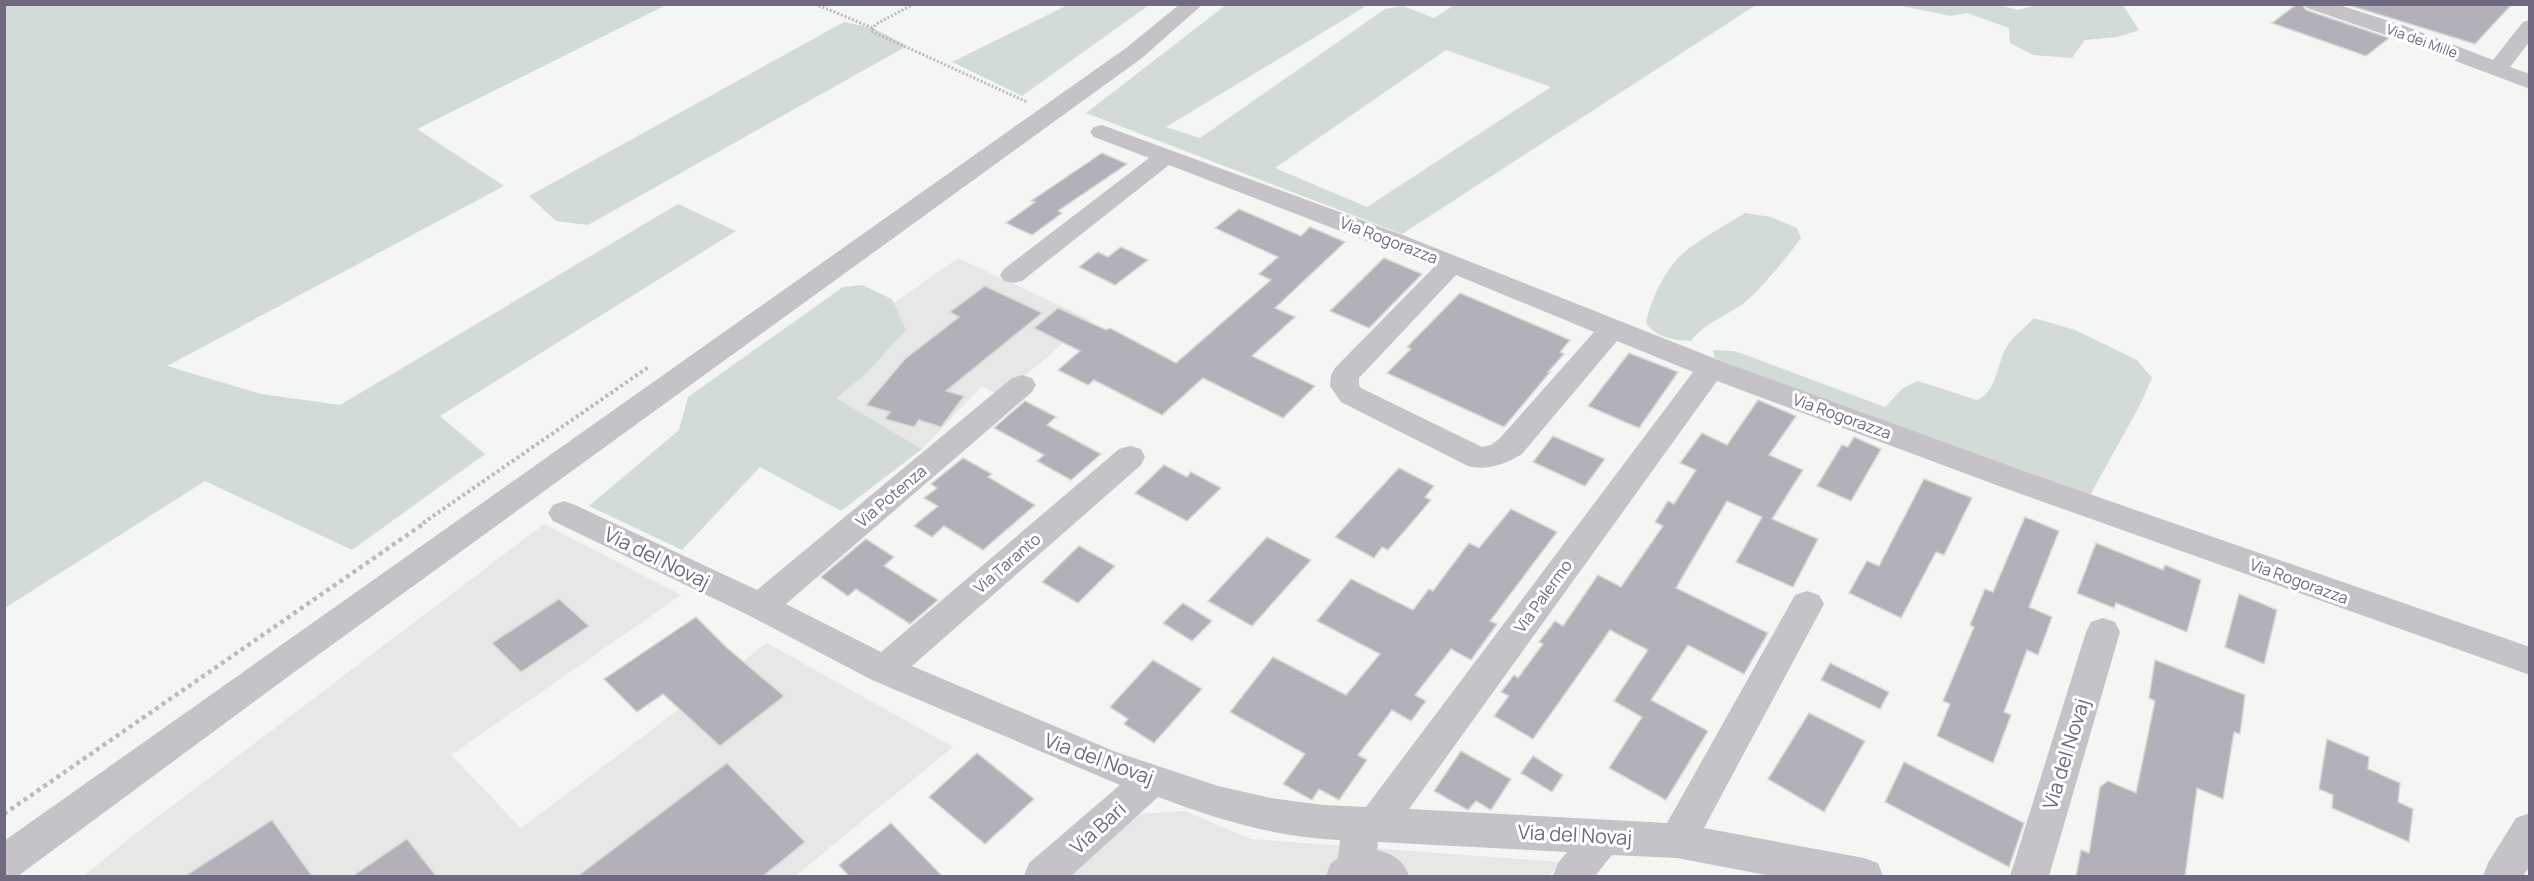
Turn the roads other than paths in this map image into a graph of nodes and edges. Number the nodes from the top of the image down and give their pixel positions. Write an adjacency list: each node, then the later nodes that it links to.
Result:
1 (1193, 4): 25 (street)
2 (2316, 5): 4 (street, Via dei Mille)
3 (2529, 26): 4 (street)
4 (2497, 69): 5 (street, Via dei Mille)
5 (2529, 82)
6 (1102, 132): 7 (street, Via Rogorazza)
7 (1166, 156): 8 (street, Via Rogorazza); 9 (street)
8 (1452, 264): 10 (street, Via Rogorazza); 10 (street)
9 (1013, 274)
10 (1612, 328): 11 (street, Via Rogorazza)
11 (1711, 368): 18 (street, Via Rogorazza); 21 (street, Via Palermo)
12 (1022, 385): 16 (street, Via Potenza)
13 (1130, 457): 19 (street, Via Taranto)
14 (564, 513): 16 (street, Via del Novaj)
15 (1807, 604): 24 (street)
16 (760, 606): 19 (street, Via del Novaj)
17 (2103, 632): 30 (street, Via del Novaj)
18 (2528, 662)
19 (884, 670): 20 (street, Via del Novaj)
20 (1153, 779): 21 (street, Via del Novaj); 27 (street, Via Bari)
21 (1368, 825): 23 (street, Via del Novaj); 26 (street)
22 (2529, 830): 31 (street)
23 (1603, 837): 24 (street, Via del Novaj); 28 (street)
24 (1677, 841): 29 (street, Via del Novaj)
25 (4, 864)
26 (1364, 873)
27 (1043, 876)
28 (1572, 876)
29 (1864, 876)
30 (2029, 876)
31 (2502, 876)

